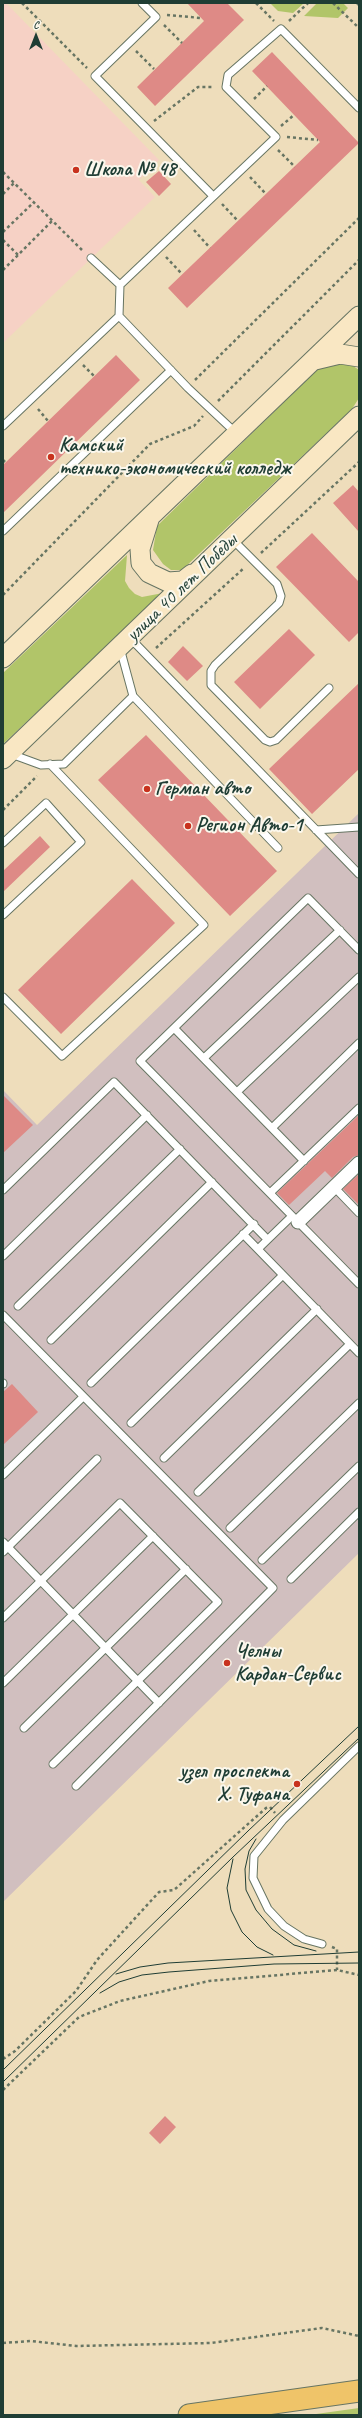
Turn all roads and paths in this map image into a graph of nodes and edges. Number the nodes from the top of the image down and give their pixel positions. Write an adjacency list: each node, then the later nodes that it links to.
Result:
1 (22, 3): 15 (path)
2 (142, 3): 8 (lane)
3 (256, 3): 11 (path)
4 (308, 3): 11 (path)
5 (334, 3): 10 (path)
6 (356, 3): 7 (path)
7 (359, 5)
8 (154, 16): 9 (path); 12 (path); 13 (lane)
9 (201, 18)
10 (359, 28)
11 (281, 29): 17 (lane); 19 (lane)
12 (182, 43)
13 (128, 44): 14 (path); 15 (lane)
14 (154, 69)
15 (95, 76): 21 (lane)
16 (267, 86): 18 (path)
17 (226, 87): 18 (lane); 21 (path)
18 (245, 108): 22 (lane)
19 (359, 108)
20 (294, 115): 22 (path)
21 (146, 128): 30 (lane)
22 (273, 137): 23 (path); 24 (path); 25 (lane)
23 (318, 140)
24 (295, 167)
25 (242, 168): 29 (path); 30 (lane)
26 (4, 173): 27 (path)
27 (14, 183): 28 (path); 31 (path)
28 (3, 194)
29 (266, 194)
30 (213, 196): 34 (lane); 35 (path)
31 (33, 203): 33 (path); 36 (path)
32 (359, 218): 51 (path)
33 (52, 221): 40 (path); 41 (path)
34 (186, 221): 38 (path); 39 (lane)
35 (238, 221)
36 (3, 232)
37 (3, 240): 40 (path)
38 (210, 248)
39 (157, 249): 44 (path); 45 (lane)
40 (18, 255): 43 (path)
41 (91, 258): 45 (lane)
42 (359, 260): 52 (path)
43 (3, 270)
44 (182, 274)
45 (120, 285): 46 (lane)
46 (119, 316): 50 (lane); 54 (lane)
47 (359, 316): 49 (street)
48 (359, 357): 49 (street)
49 (315, 360): 55 (street)
50 (171, 370): 51 (lane); 58 (lane)
51 (188, 388): 52 (lane)
52 (210, 409): 55 (lane); 62 (path)
53 (359, 416): 59 (street, улица 40 лет Победы)
54 (3, 426)
55 (237, 434): 57 (street)
56 (359, 462): 60 (path)
57 (150, 517): 61 (street); 65 (street)
58 (3, 531)
59 (232, 539): 60 (lane); 61 (street, улица 40 лет Победы)
60 (253, 560): 64 (path); 66 (lane)
61 (206, 565): 63 (street, улица 40 лет Победы)
62 (3, 595)
63 (125, 643): 64 (lane); 67 (lane); 68 (street, улица 40 лет Победы)
64 (147, 656): 72 (lane)
65 (3, 658)
66 (329, 688)
67 (133, 696): 69 (lane); 74 (lane)
68 (6, 756): 69 (lane)
69 (50, 764): 70 (path); 80 (lane)
70 (3, 810)
71 (359, 827): 72 (lane)
72 (316, 830): 75 (lane)
73 (3, 843): 76 (lane)
74 (278, 848)
75 (359, 874)
76 (3, 915)
77 (340, 930): 78 (lane); 81 (lane); 83 (lane)
78 (359, 950)
79 (359, 977): 84 (lane)
80 (3, 997)
81 (174, 1028): 83 (lane); 94 (lane)
82 (359, 1043): 87 (lane)
83 (204, 1058): 84 (lane)
84 (237, 1092): 87 (lane)
85 (359, 1108): 89 (lane)
86 (147, 1115): 88 (lane); 93 (lane); 101 (lane)
87 (272, 1128): 89 (lane)
88 (180, 1149): 91 (lane); 104 (lane)
89 (304, 1161): 94 (lane)
90 (359, 1163): 92 (street)
91 (212, 1182): 97 (lane); 107 (lane)
92 (334, 1188): 95 (lane); 96 (street)
93 (3, 1190)
94 (270, 1193): 96 (lane)
95 (359, 1213)
96 (295, 1219): 99 (lane); 103 (lane)
97 (254, 1224): 98 (lane); 99 (lane)
98 (243, 1234): 100 (lane); 110 (lane)
99 (268, 1239): 100 (lane)
100 (258, 1249): 102 (lane)
101 (3, 1256)
102 (283, 1275): 105 (lane); 113 (lane)
103 (359, 1284)
104 (18, 1306)
105 (316, 1309): 108 (lane); 114 (lane)
106 (3, 1315): 111 (lane)
107 (50, 1340)
108 (350, 1344): 109 (lane); 118 (lane)
109 (359, 1353)
110 (91, 1383)
111 (83, 1397): 117 (lane); 132 (lane)
112 (359, 1403): 120 (lane)
113 (131, 1423)
114 (164, 1458)
115 (97, 1459): 122 (lane)
116 (359, 1466): 123 (lane)
117 (3, 1475)
118 (198, 1492)
119 (359, 1512): 125 (lane)
120 (230, 1528)
121 (153, 1536): 124 (lane); 126 (lane); 127 (lane)
122 (5, 1547): 126 (lane)
123 (262, 1560)
124 (186, 1569): 129 (lane); 130 (lane)
125 (291, 1578)
126 (40, 1581): 127 (lane); 128 (lane)
127 (73, 1614): 129 (lane); 131 (lane)
128 (3, 1618)
129 (105, 1648): 130 (lane); 133 (lane)
130 (138, 1681): 132 (lane); 135 (lane)
131 (3, 1683)
132 (159, 1703): 136 (lane)
133 (24, 1728)
134 (359, 1746): 138 (lane)
135 (53, 1764)
136 (76, 1786)
137 (266, 1808): 141 (path)
138 (322, 1944): 139 (path)
139 (337, 1970): 140 (path); 142 (path)
140 (359, 1975)
141 (3, 2059)
142 (3, 2090)
143 (359, 2336): 144 (path)
144 (3, 2343)
145 (359, 2392): 146 (main road)
146 (189, 2415)

